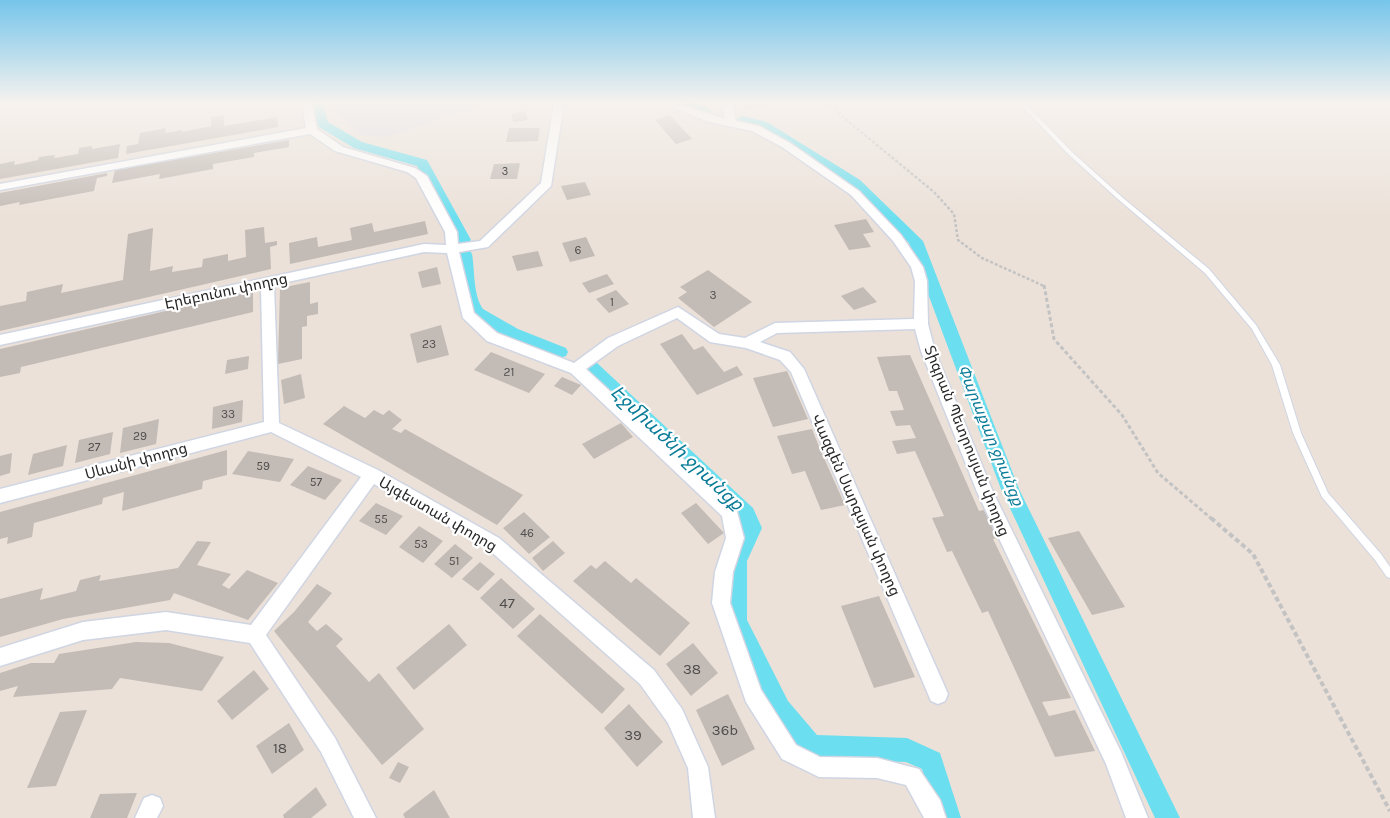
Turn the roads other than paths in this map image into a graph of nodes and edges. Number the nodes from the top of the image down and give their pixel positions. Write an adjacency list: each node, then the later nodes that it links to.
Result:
1 (251, 141): 6 (street)
2 (328, 141): 7 (street)
3 (553, 141): 7 (street)
4 (779, 141): 9 (street, Տիգրան Պետրոսյան փողոց)
5 (1059, 141): 16 (lane)
6 (0, 187)
7 (452, 249): 8 (street, Էրեբունու փողոց); 12 (street)
8 (267, 282): 10 (street, Էրեբունու փողոց); 13 (street)
9 (921, 324): 11 (street); 23 (street, Տիգրան Պետրոսյան փողոց)
10 (0, 340)
11 (747, 343): 12 (street, Վազգեն Սարգսյան փողոց); 19 (street, Վազգեն Սարգսյան փողոց)
12 (576, 369): 22 (street)
13 (272, 426): 14 (street, Այգեստան փողոց); 15 (street, Սևանի փողոց)
14 (372, 475): 17 (street); 21 (street, Այգեստան փողոց)
15 (0, 496)
16 (1390, 574)
17 (255, 635): 18 (street); 20 (street)
18 (0, 657)
19 (938, 694)
20 (365, 818)
21 (704, 818)
22 (935, 818)
23 (1137, 818)

